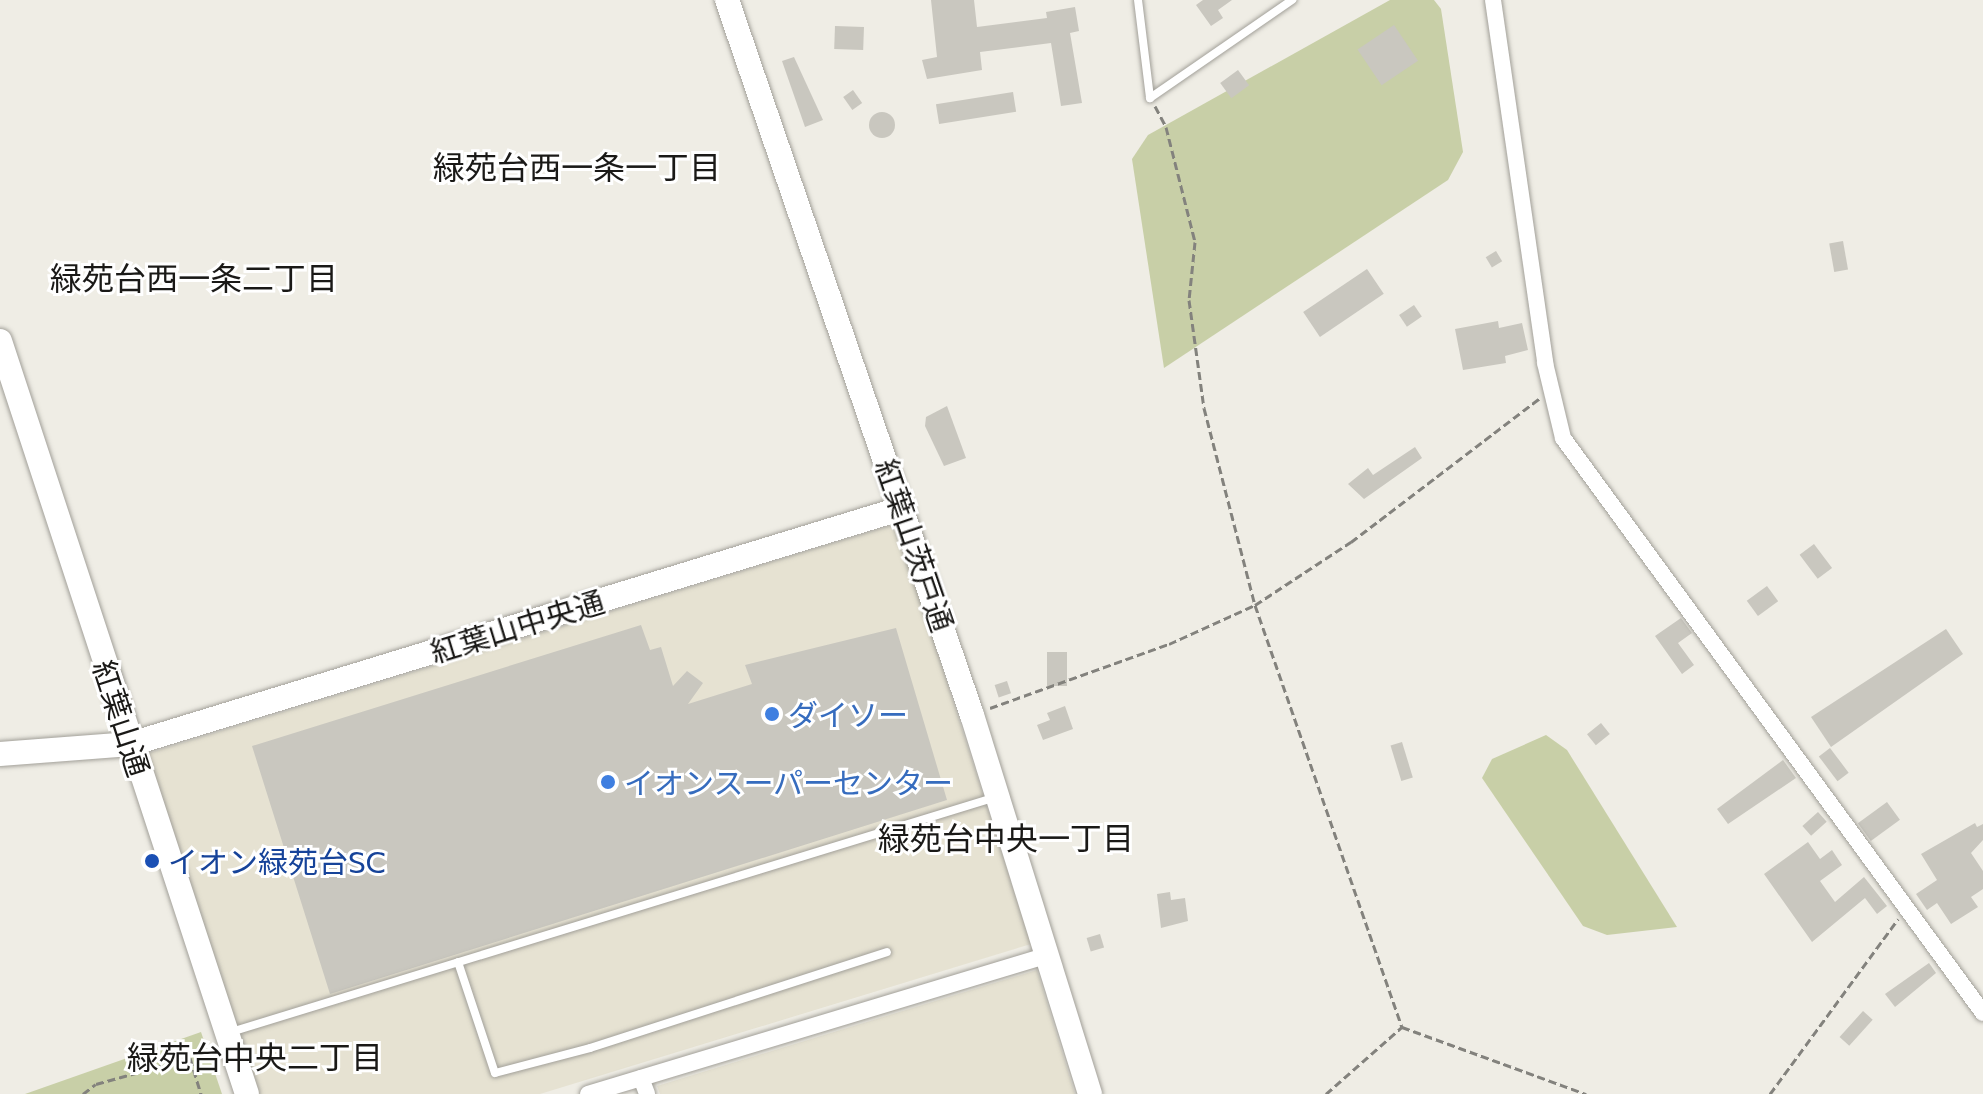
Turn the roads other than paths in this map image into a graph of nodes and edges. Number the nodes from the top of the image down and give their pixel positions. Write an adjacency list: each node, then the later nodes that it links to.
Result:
1 (727, 0): 6 (street, 紅葉山茨戸通)
2 (1138, 0): 3 (lane)
3 (1292, 0)
4 (1493, 0): 13 (street)
5 (0, 341): 7 (street, 紅葉山通)
6 (903, 508): 7 (street, 紅葉山中央通); 9 (street, 紅葉山茨戸通)
7 (131, 744): 8 (street, 紅葉山中央通); 14 (street, 紅葉山通)
8 (0, 754)
9 (997, 796): 11 (street, 紅葉山茨戸通); 12 (lane)
10 (887, 952): 12 (lane)
11 (1047, 955): 15 (street); 18 (street, 紅葉山茨戸通)
12 (458, 962): 14 (lane)
13 (1983, 1013)
14 (227, 1033): 16 (street, 紅葉山通)
15 (644, 1086): 17 (street)
16 (247, 1094)
17 (588, 1094)
18 (1090, 1094)

